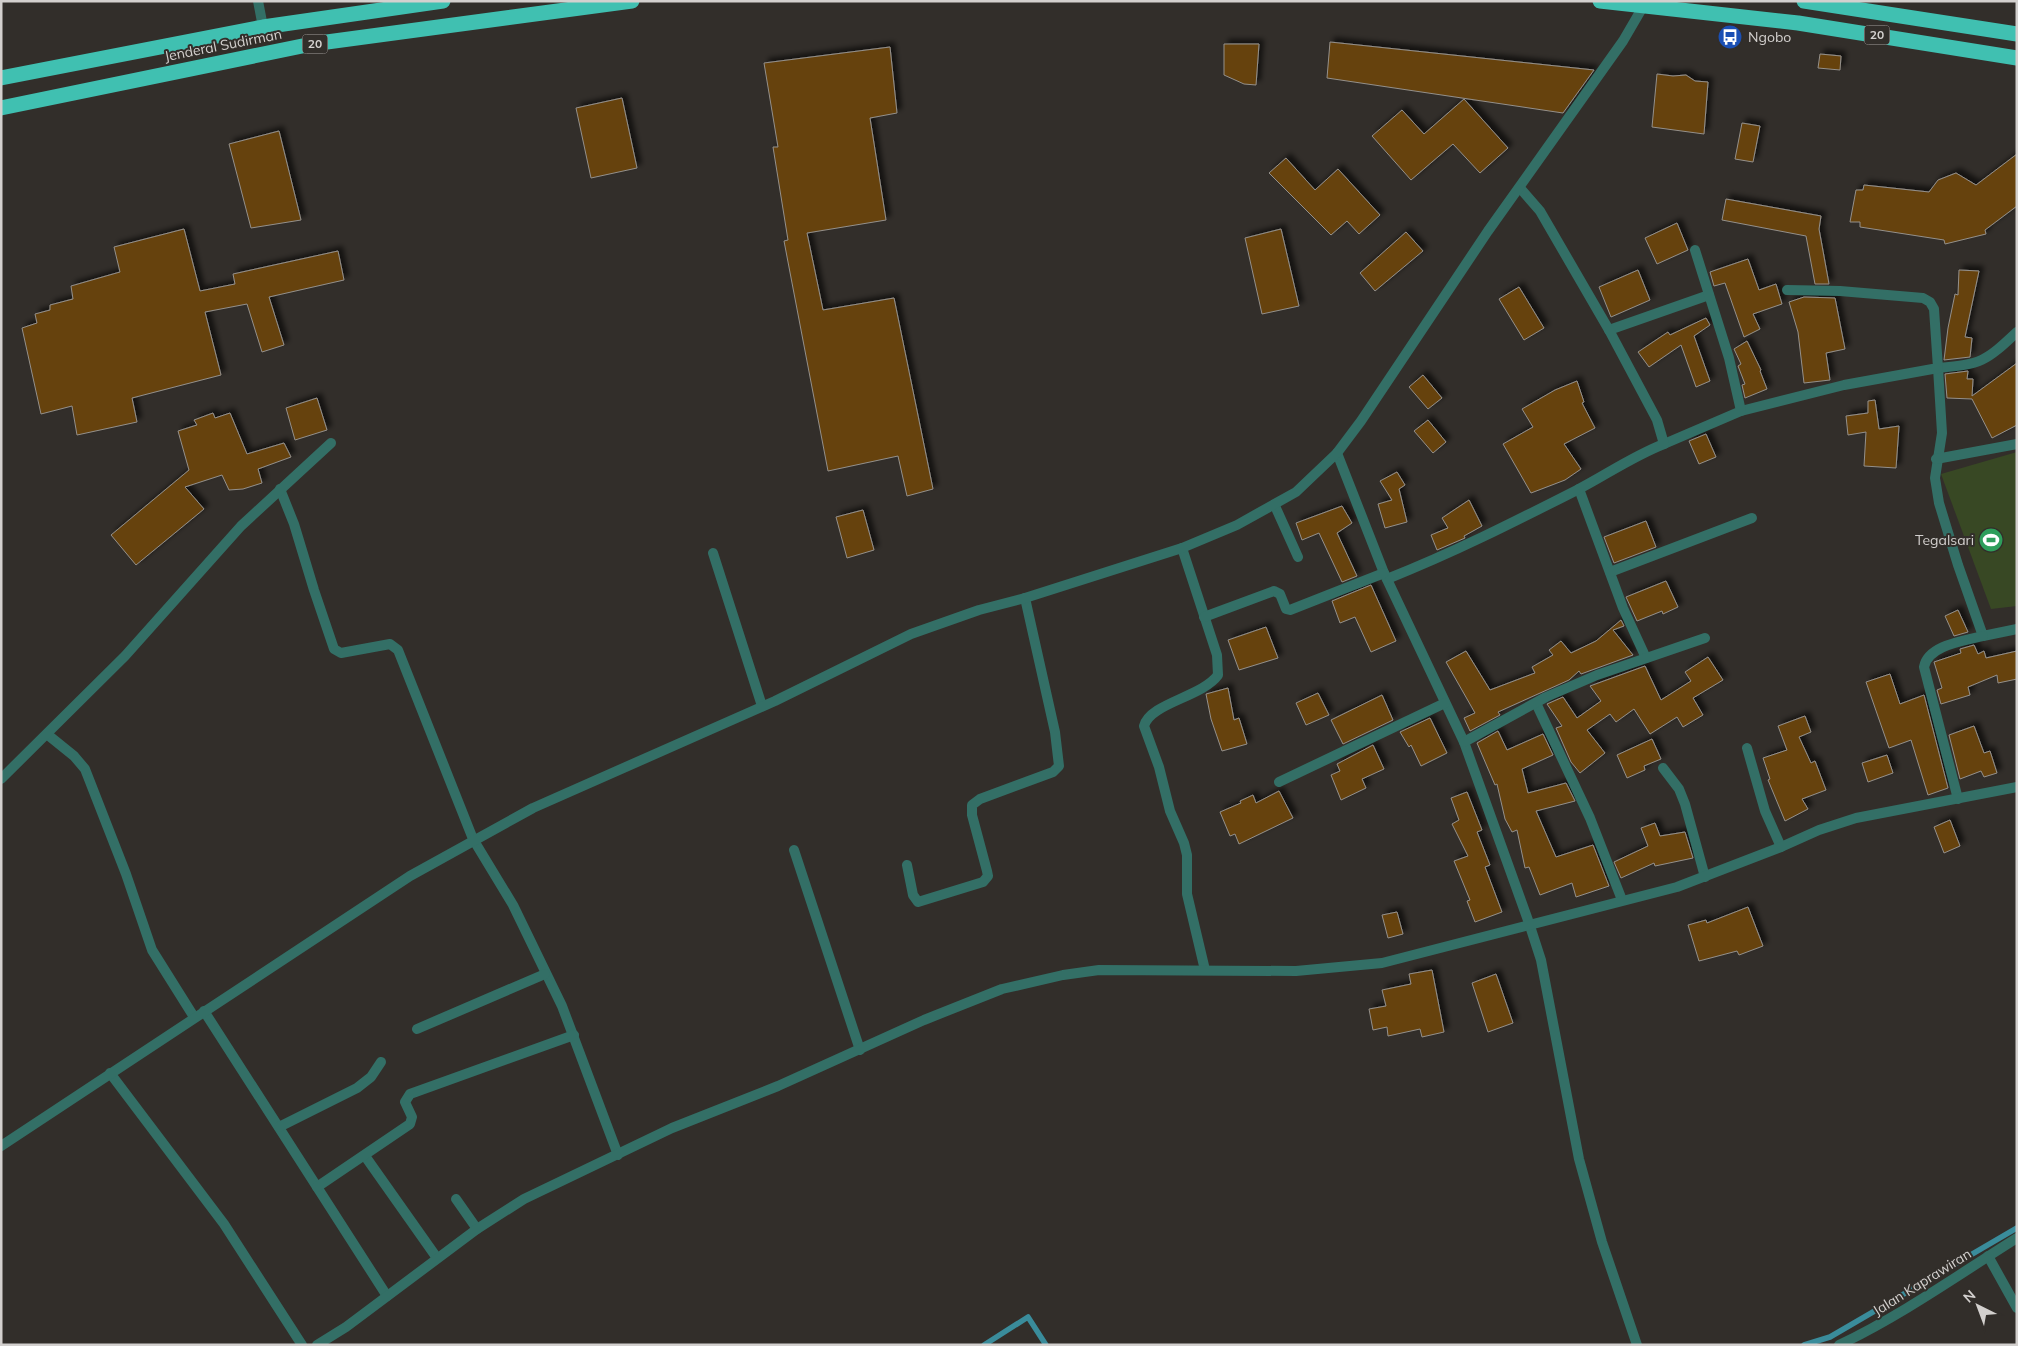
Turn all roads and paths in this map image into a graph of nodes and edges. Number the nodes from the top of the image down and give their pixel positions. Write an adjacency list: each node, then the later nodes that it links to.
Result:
1 (258, 1): 7 (street)
2 (442, 1): 7 (highway, Jenderal Sudirman / 20)
3 (632, 1): 11 (highway, Jenderal Sudirman / 20)
4 (1600, 1): 6 (highway, 20)
5 (1804, 1): 8 (highway, 20)
6 (1644, 5): 9 (highway, 20); 12 (street)
7 (263, 26): 10 (highway, Jenderal Sudirman / 20)
8 (2017, 34)
9 (2017, 58)
10 (1, 78)
11 (1, 108)
12 (1520, 188): 16 (street); 23 (street)
13 (1695, 250): 15 (street)
14 (1787, 290): 18 (street)
15 (1709, 295): 16 (street); 19 (street)
16 (1609, 330): 21 (street)
17 (2017, 332): 18 (street)
18 (1938, 368): 19 (street); 24 (street)
19 (1741, 411): 21 (street)
20 (331, 443): 25 (street)
21 (1664, 444): 26 (street)
22 (2017, 444): 24 (street)
23 (1337, 453): 27 (street); 33 (street)
24 (1936, 459): 37 (street)
25 (280, 489): 43 (street); 51 (street)
26 (1579, 489): 32 (street); 33 (street)
27 (1275, 506): 29 (street); 31 (street)
28 (1752, 518): 32 (street)
29 (1182, 548): 34 (street); 35 (street)
30 (712, 553): 42 (street)
31 (1298, 558)
32 (1610, 572): 39 (street)
33 (1386, 576): 35 (street); 40 (street)
34 (1025, 598): 42 (street); 54 (street)
35 (1204, 616): 58 (street)
36 (2017, 629): 37 (street)
37 (1983, 636): 50 (street)
38 (1705, 638): 39 (street)
39 (1646, 658): 41 (street)
40 (1445, 703): 44 (street); 48 (street)
41 (1536, 703): 44 (street); 56 (street)
42 (762, 706): 51 (street)
43 (48, 735): 47 (street); 61 (street)
44 (1464, 742): 57 (street)
45 (1747, 748): 52 (street)
46 (1663, 768): 55 (street)
47 (1, 779)
48 (1279, 782)
49 (2017, 787): 50 (street)
50 (1958, 799): 52 (street)
51 (473, 839): 59 (street); 60 (street)
52 (1781, 847): 55 (street)
53 (794, 850): 64 (street)
54 (907, 865)
55 (1705, 877): 56 (street)
56 (1622, 900): 57 (street)
57 (1529, 924): 58 (street); 81 (street)
58 (1205, 970): 64 (street)
59 (545, 974): 62 (street); 63 (street)
60 (204, 1011): 61 (street); 67 (street)
61 (194, 1017): 66 (street)
62 (417, 1029)
63 (574, 1035): 69 (street); 70 (street)
64 (860, 1050): 69 (street)
65 (381, 1062): 67 (street)
66 (110, 1073): 68 (street); 79 (street)
67 (279, 1127): 71 (street)
68 (1, 1146)
69 (618, 1155): 73 (street)
70 (366, 1156): 71 (street); 76 (street)
71 (317, 1187): 77 (street)
72 (456, 1200): 73 (street)
73 (477, 1229): 76 (street)
74 (2017, 1238): 75 (street, Jalan Kaprawiran)
75 (1988, 1256): 78 (street); 82 (street, Jalan Kaprawiran)
76 (437, 1258): 77 (street)
77 (387, 1296): 80 (street)
78 (2017, 1308)
79 (302, 1345)
80 (317, 1345)
81 (1637, 1345)
82 (1839, 1345)

